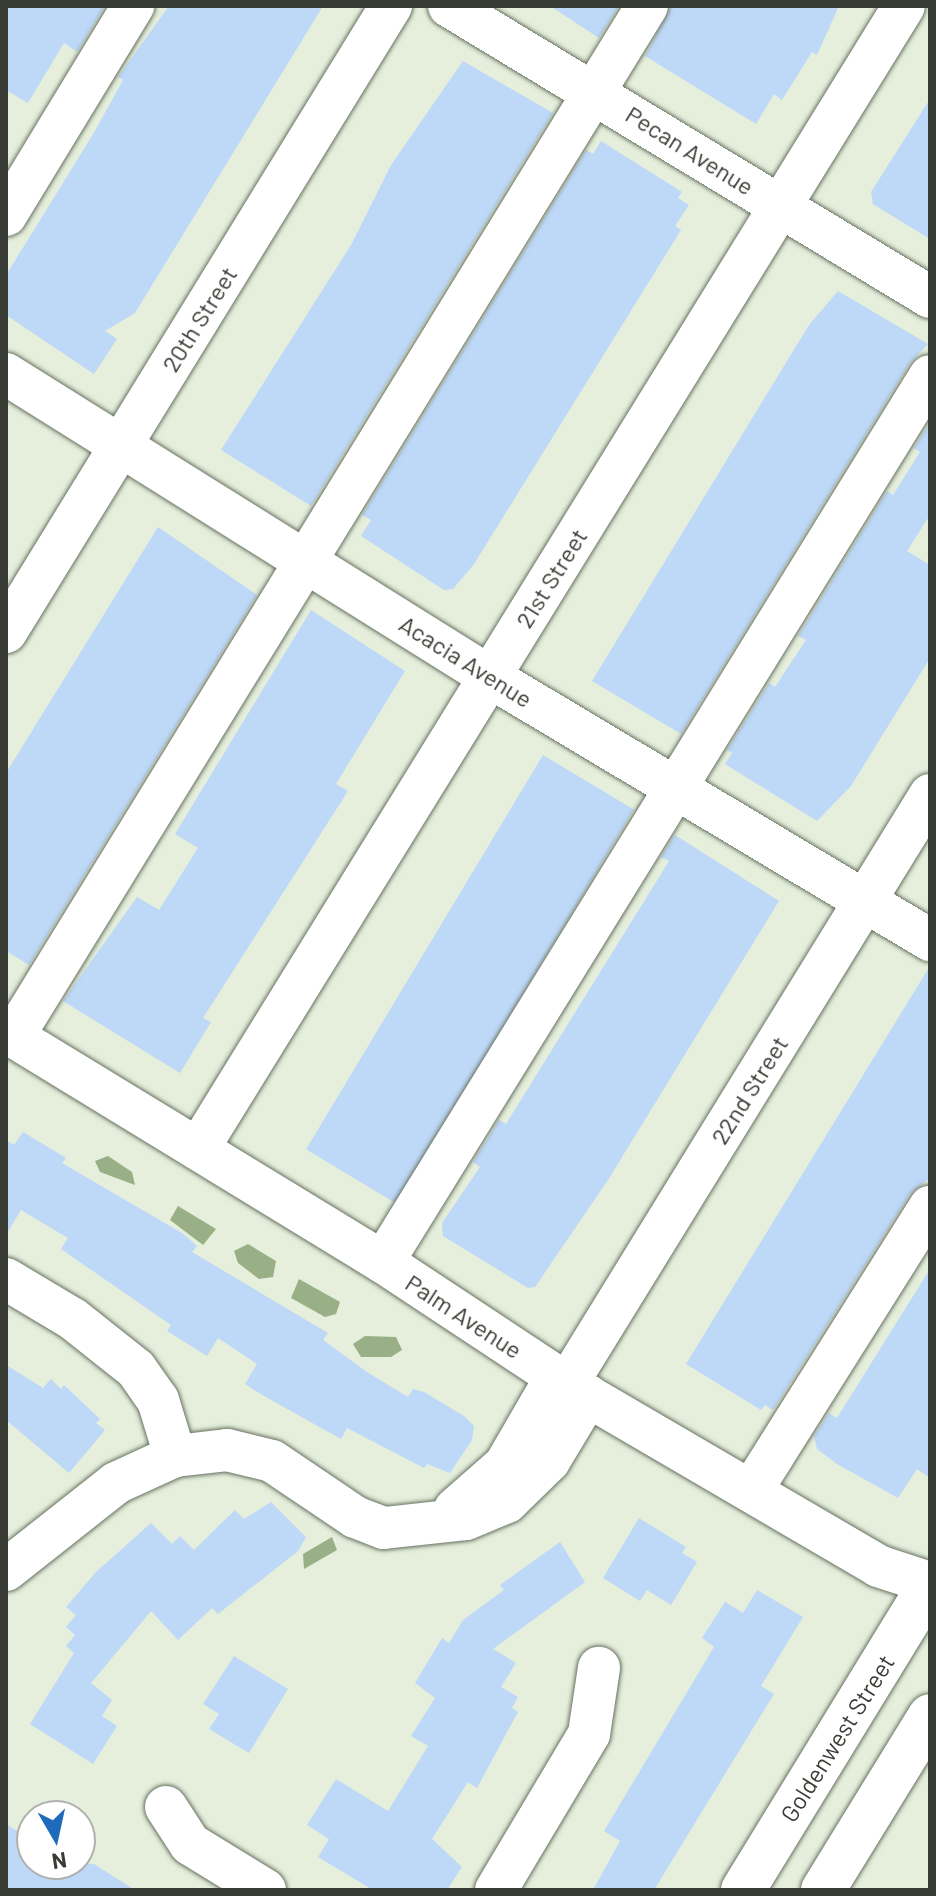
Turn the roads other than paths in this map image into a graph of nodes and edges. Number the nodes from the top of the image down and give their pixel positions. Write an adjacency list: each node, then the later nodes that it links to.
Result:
1 (133, 6): 8 (street)
2 (391, 6): 12 (street, 20th Street)
3 (449, 6): 6 (street, Pecan Avenue)
4 (647, 6): 6 (street)
5 (904, 6): 7 (street, 21st Street)
6 (594, 91): 7 (street, Pecan Avenue); 13 (street)
7 (782, 207): 9 (street, Pecan Avenue); 15 (street, 21st Street)
8 (6, 215)
9 (930, 297)
10 (6, 374): 12 (street, Acacia Avenue)
11 (930, 376): 16 (street)
12 (121, 446): 13 (street, Acacia Avenue); 14 (street, 20th Street)
13 (305, 561): 15 (street, Acacia Avenue); 20 (street)
14 (6, 632)
15 (490, 677): 16 (street, Acacia Avenue); 21 (street, 21st Street)
16 (674, 784): 18 (street, Acacia Avenue); 23 (street)
17 (930, 795): 18 (street, 22nd Street)
18 (866, 898): 19 (street, Acacia Avenue); 25 (street, 22nd Street)
19 (930, 940)
20 (10, 1035): 21 (street, Palm Avenue)
21 (198, 1149): 23 (street, Palm Avenue)
22 (930, 1207): 27 (street)
23 (383, 1262): 25 (street, Palm Avenue)
24 (6, 1279): 26 (street)
25 (570, 1386): 26 (street, 22nd Street); 27 (street, Palm Avenue)
26 (175, 1456): 28 (street)
27 (751, 1491): 29 (street, Palm Avenue)
28 (6, 1570)
29 (930, 1584): 35 (main road, Goldenwest Street)
30 (599, 1668): 34 (street)
31 (930, 1716): 36 (main road)
32 (166, 1807): 33 (street)
33 (265, 1890)
34 (496, 1890)
35 (743, 1890)
36 (823, 1890)

